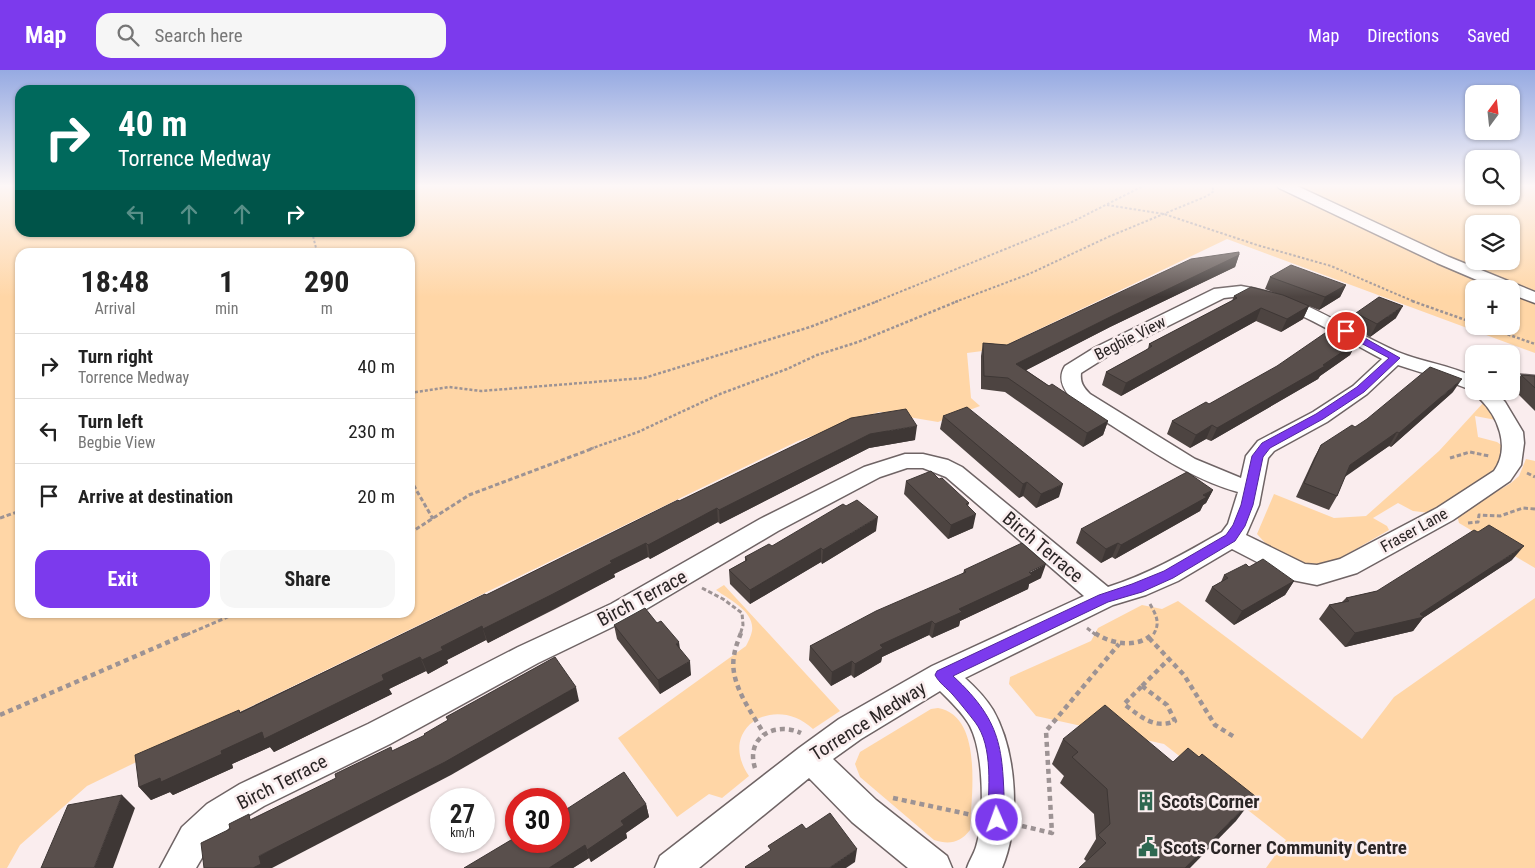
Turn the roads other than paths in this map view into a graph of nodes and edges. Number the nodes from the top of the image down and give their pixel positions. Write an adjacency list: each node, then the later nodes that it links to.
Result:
1 (1363, 222): 2 (street)
2 (1535, 298)
3 (1395, 358): 6 (street, Fraser Lane); 8 (street); 8 (street, Begbie View)
4 (1520, 378): 5 (lane)
5 (1535, 379)
6 (1465, 381)
7 (1493, 400): 9 (street, Fraser Lane)
8 (1250, 488): 9 (street)
9 (1231, 538): 10 (street, Torrence Medway)
10 (1104, 598): 11 (street, Torrence Medway); 13 (street, Birch Terrace)
11 (942, 675): 12 (street, Torrence Medway); 16 (street)
12 (816, 753): 14 (street, Torrence Medway); 15 (street)
13 (177, 868)
14 (672, 868)
15 (935, 868)
16 (984, 868)

